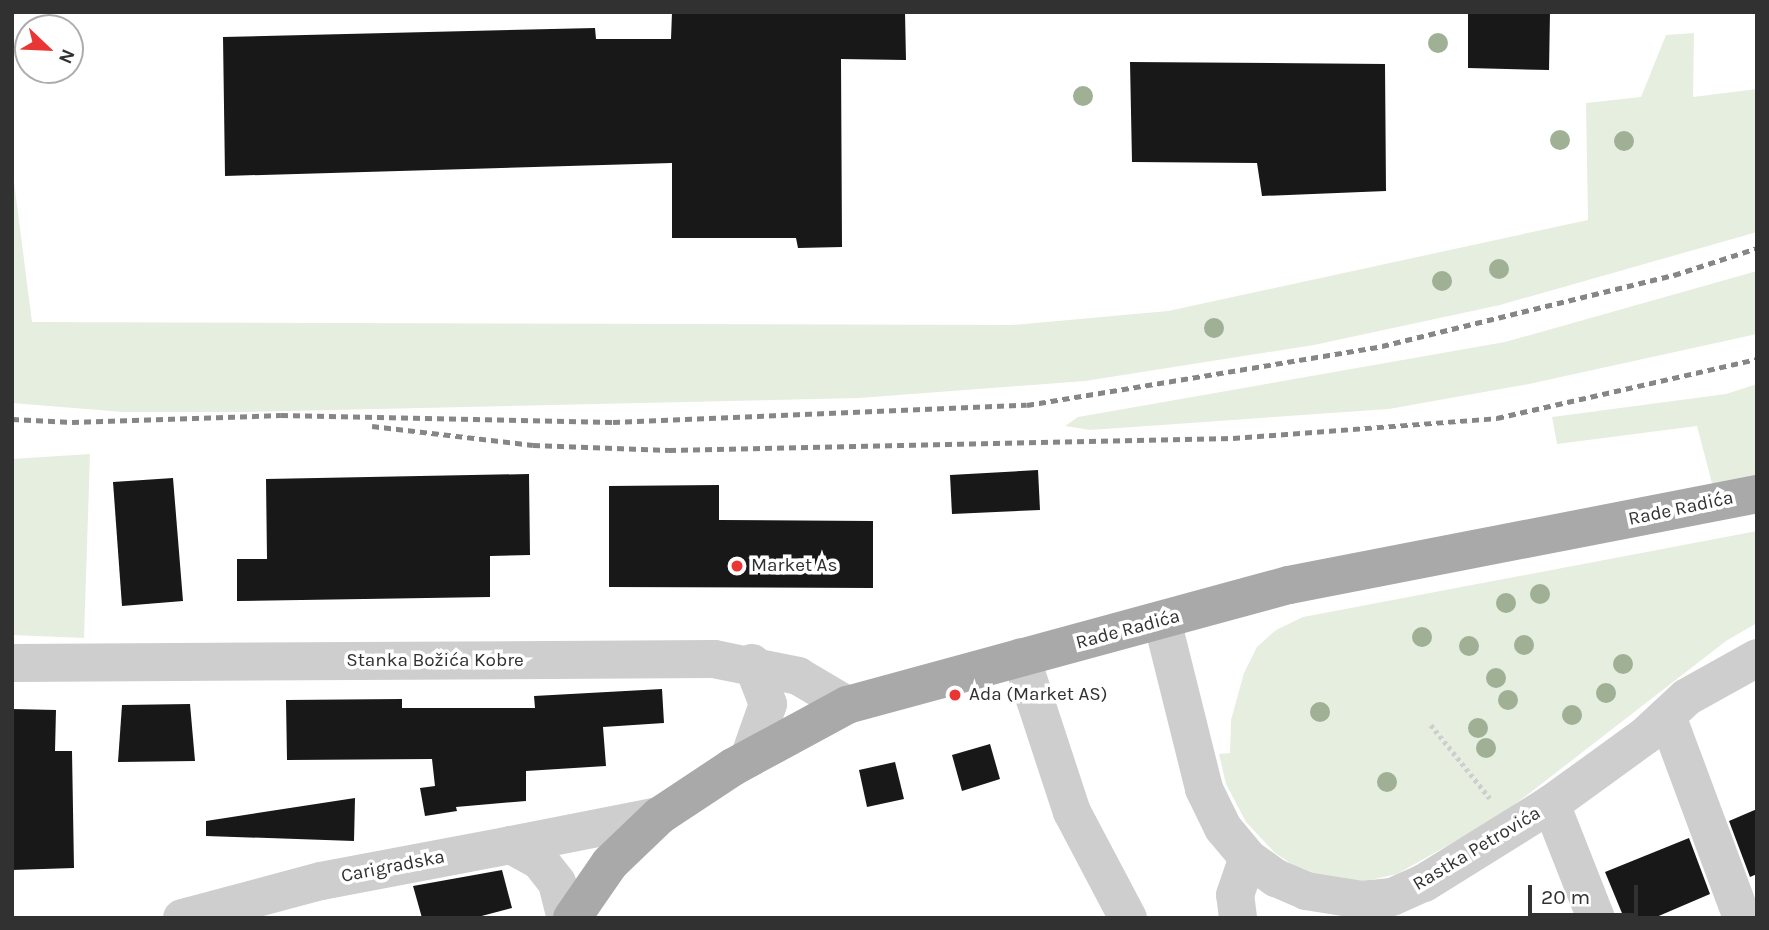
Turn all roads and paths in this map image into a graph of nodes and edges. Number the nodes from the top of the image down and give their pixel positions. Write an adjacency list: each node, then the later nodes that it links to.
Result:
1 (1757, 494): 2 (main road, Rade Radića)
2 (1162, 620): 3 (main road, Rade Radića); 15 (street, Rastka Petrovića)
3 (1021, 657): 7 (main road, Rade Radića); 19 (street)
4 (1757, 658): 8 (street, Rastka Petrovića)
5 (12, 663): 6 (street, Stanka Božića Kobre)
6 (752, 663): 7 (street, Stanka Božića Kobre); 10 (street)
7 (847, 705): 10 (main road, Rade Radića)
8 (1667, 716): 11 (street, Rastka Petrovića); 22 (street)
9 (1431, 725): 13 (path)
10 (749, 758): 12 (main road, Rade Radića)
11 (1551, 804): 13 (street, Rastka Petrovića); 21 (street)
12 (659, 816): 14 (street, Carigradska); 18 (main road, Rade Radića)
13 (1513, 828): 15 (street, Rastka Petrovića)
14 (511, 845): 16 (street, Carigradska); 17 (street)
15 (1248, 858): 20 (street)
16 (182, 918)
17 (566, 918)
18 (572, 918)
19 (1128, 918)
20 (1238, 918)
21 (1597, 918)
22 (1742, 918)

